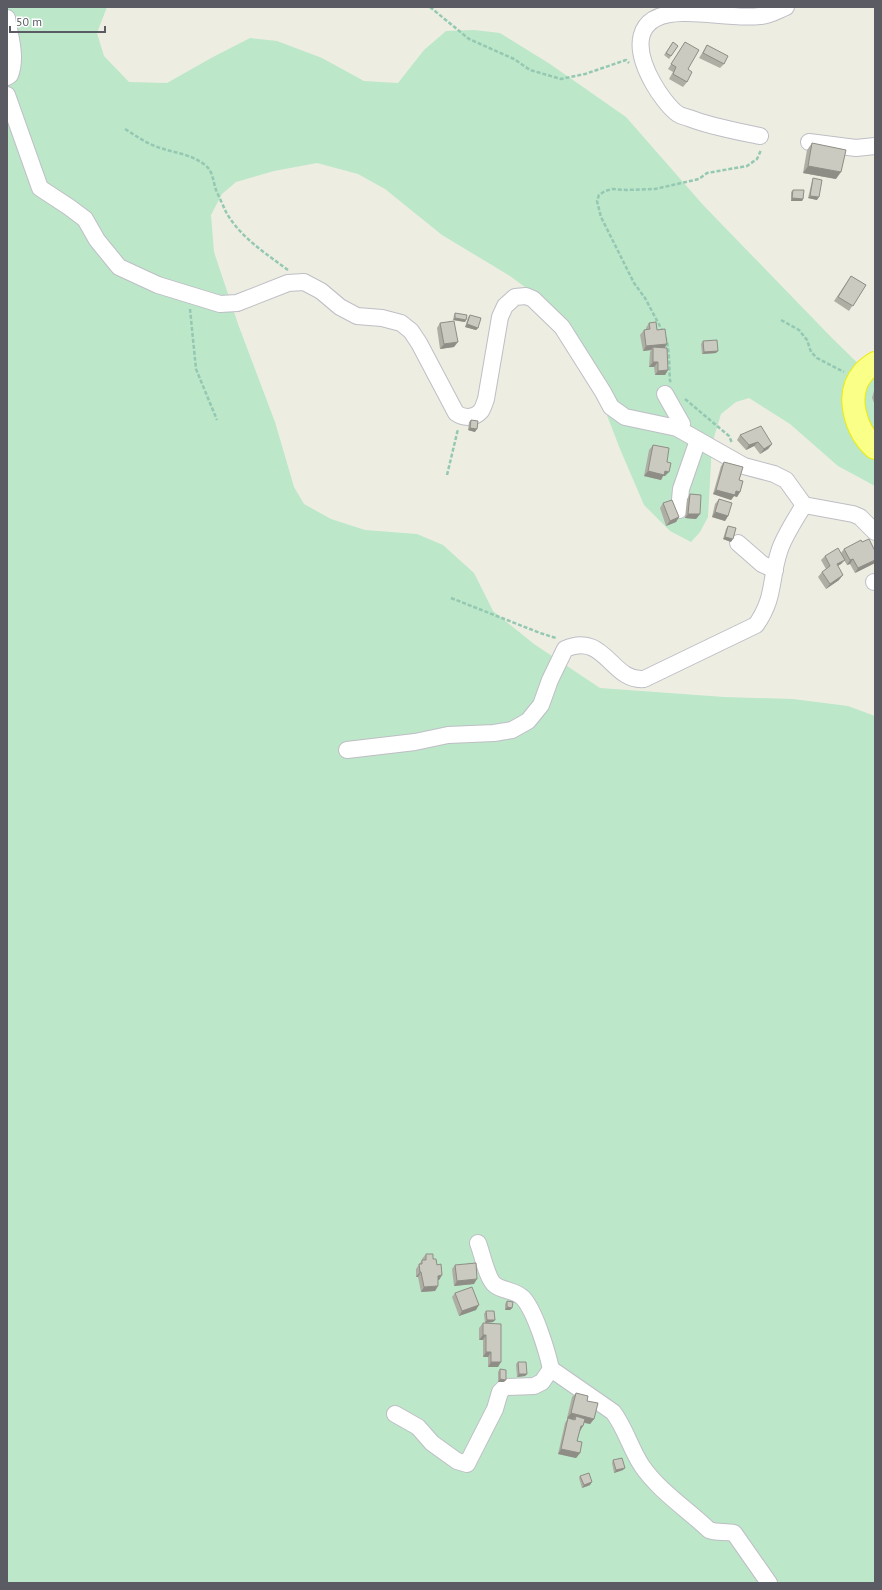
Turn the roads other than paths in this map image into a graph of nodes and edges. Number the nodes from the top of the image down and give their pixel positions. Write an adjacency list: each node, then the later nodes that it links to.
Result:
1 (786, 7): 5 (street)
2 (7, 18): 3 (street)
3 (7, 77)
4 (7, 94): 10 (street)
5 (760, 136)
6 (810, 142): 7 (street)
7 (875, 146)
8 (875, 363): 12 (highway)
9 (670, 390): 10 (street)
10 (681, 430): 11 (street)
11 (698, 440): 13 (street); 14 (street)
12 (875, 448)
13 (804, 505): 15 (street); 17 (street)
14 (679, 510)
15 (875, 532)
16 (738, 543): 17 (street)
17 (776, 570): 18 (street)
18 (347, 750)
19 (478, 1243): 20 (street)
20 (551, 1369): 21 (street); 22 (street)
21 (395, 1414)
22 (769, 1583)

